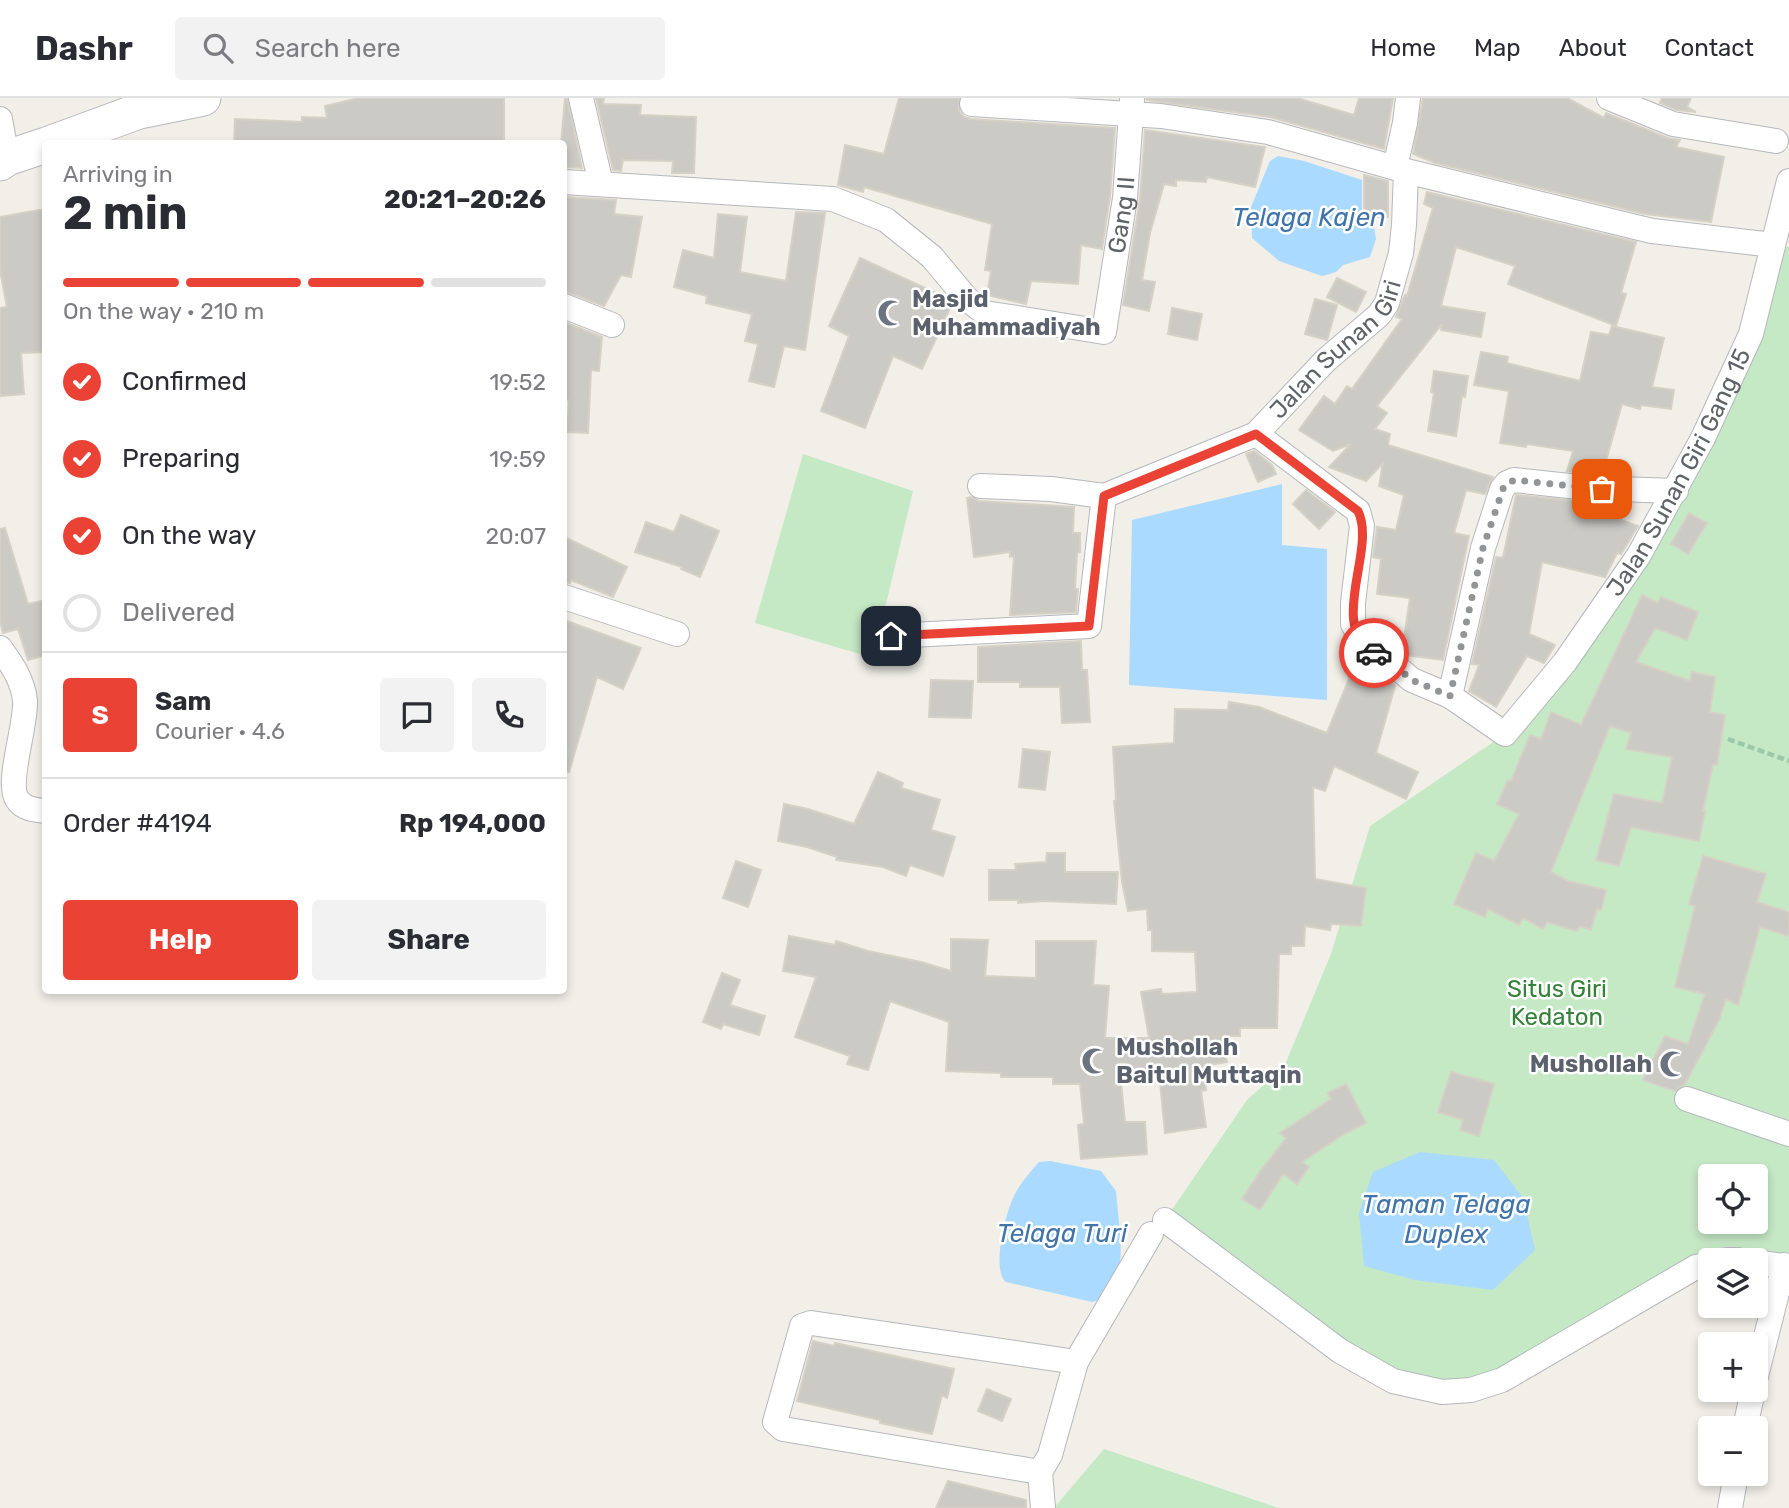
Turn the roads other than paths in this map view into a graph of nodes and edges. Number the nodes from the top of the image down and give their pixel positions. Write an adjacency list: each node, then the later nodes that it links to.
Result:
1 (203, 98): 6 (main road)
2 (581, 98): 16 (street)
3 (1408, 98): 13 (street, Jalan Sunan Giri)
4 (1609, 98): 10 (street)
5 (972, 104): 7 (street)
6 (139, 105): 9 (main road)
7 (1131, 106): 13 (street); 16 (street, Gang II)
8 (0, 119): 12 (street)
9 (56, 140)
10 (1776, 141)
11 (42, 146): 12 (main road)
12 (3, 161)
13 (1400, 169): 17 (street); 20 (street, Jalan Sunan Giri)
14 (1789, 181): 17 (street, Jalan Sunan Giri Gang 15)
15 (567, 182): 16 (street)
16 (601, 184)
17 (1773, 245): 22 (street, Jalan Sunan Giri Gang 15)
18 (567, 307): 19 (street)
19 (612, 325)
20 (1256, 434): 23 (street, Jalan Sunan Giri); 28 (street)
21 (980, 486): 23 (street)
22 (1676, 491): 28 (street, Jalan Sunan Giri Gang 15); 28 (street)
23 (1104, 496): 26 (street)
24 (567, 598): 25 (street)
25 (677, 634)
26 (891, 636)
27 (0, 648): 29 (street)
28 (1450, 696)
29 (36, 702): 30 (street)
30 (42, 811)
31 (1687, 1099): 32 (street)
32 (1789, 1134)
33 (1768, 1264): 34 (street)
34 (1787, 1266): 36 (street)
35 (1698, 1267): 37 (street)
36 (1768, 1334)
37 (1076, 1362): 38 (street); 38 (street)
38 (1040, 1472): 40 (street)
39 (1734, 1486): 41 (street)
40 (1043, 1508)
41 (1730, 1508)

